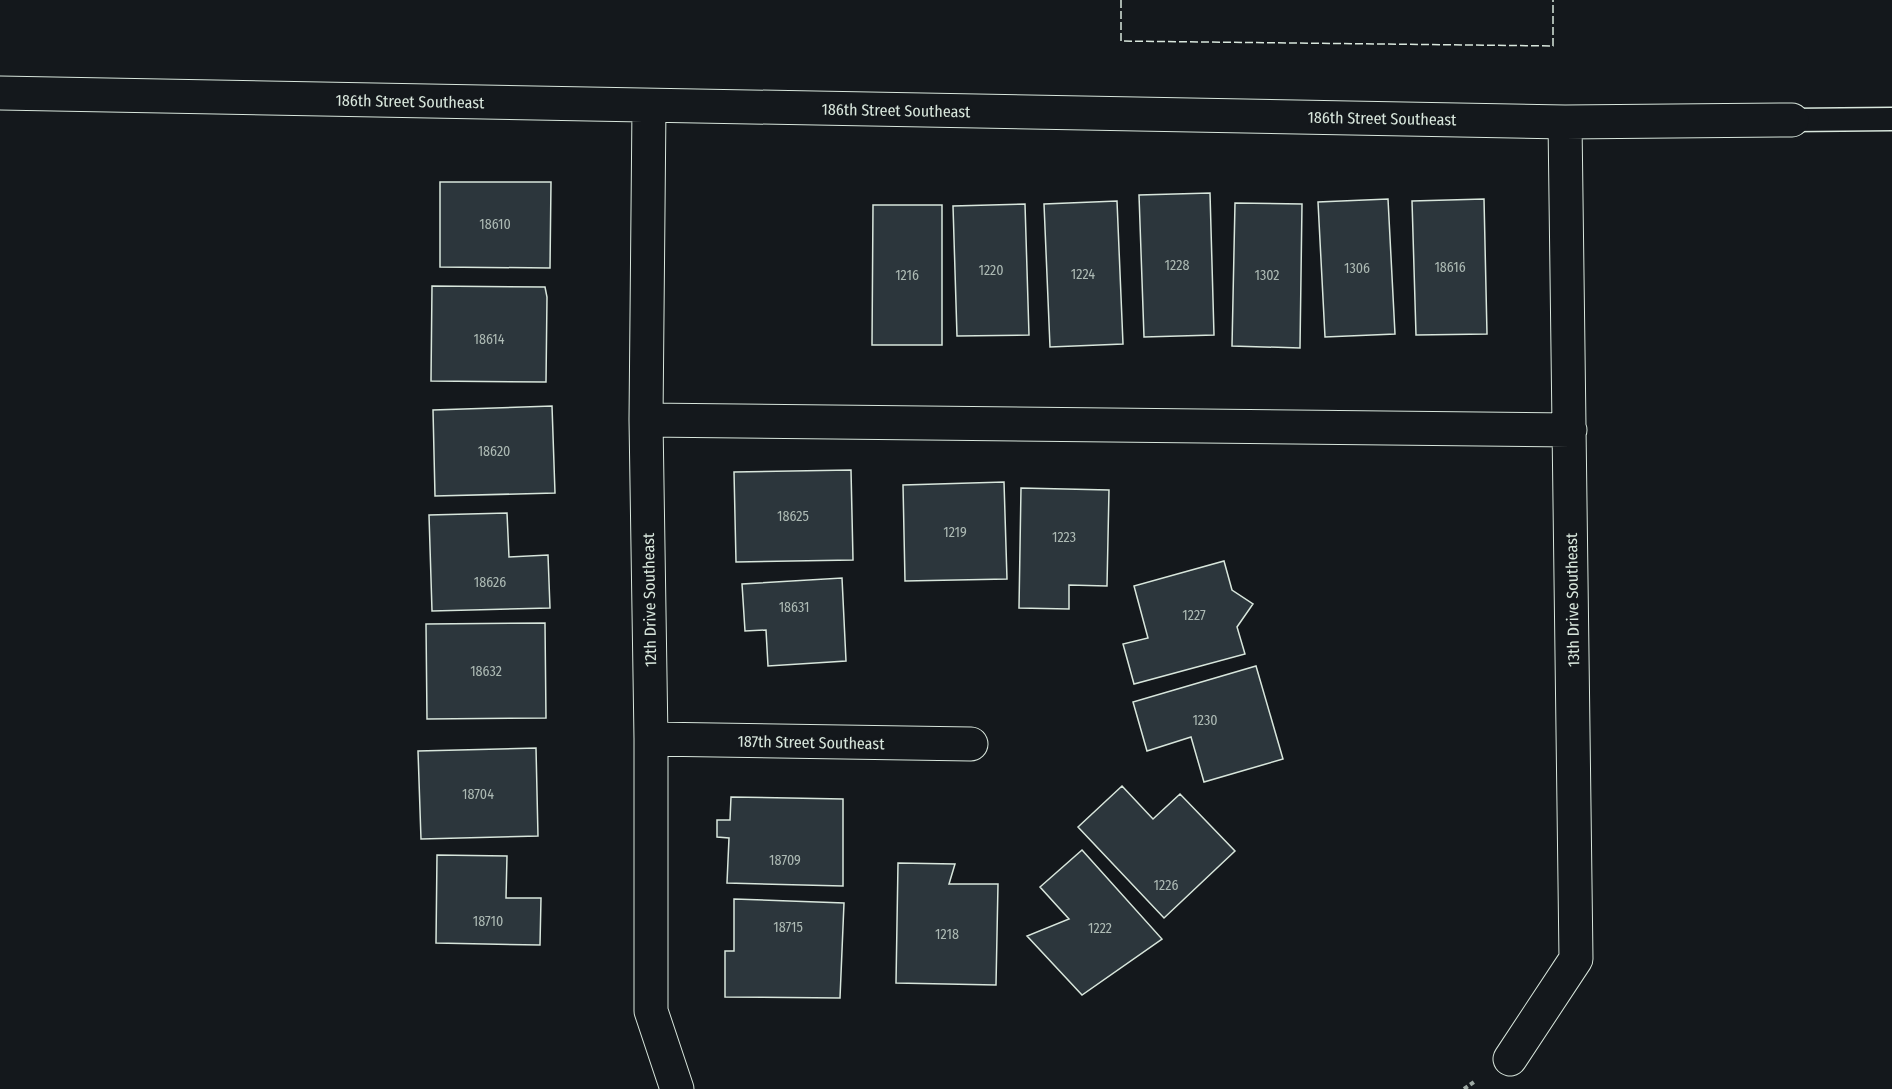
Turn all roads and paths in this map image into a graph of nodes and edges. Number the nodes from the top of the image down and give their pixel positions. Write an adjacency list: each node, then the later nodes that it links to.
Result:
1 (0, 93): 2 (street, 186th Street Southeast)
2 (649, 106): 5 (street, 186th Street Southeast); 6 (street, 12th Drive Southeast)
3 (1892, 119): 4 (lane)
4 (1792, 120): 5 (street, 186th Street Southeast)
5 (1565, 122): 7 (street, 13th Drive Southeast)
6 (646, 420): 7 (street); 8 (street, 12th Drive Southeast)
7 (1570, 430): 10 (street, 13th Drive Southeast)
8 (651, 739): 9 (street, 187th Street Southeast); 11 (street, 12th Drive Southeast)
9 (971, 744)
10 (1510, 1059)
11 (677, 1089)

